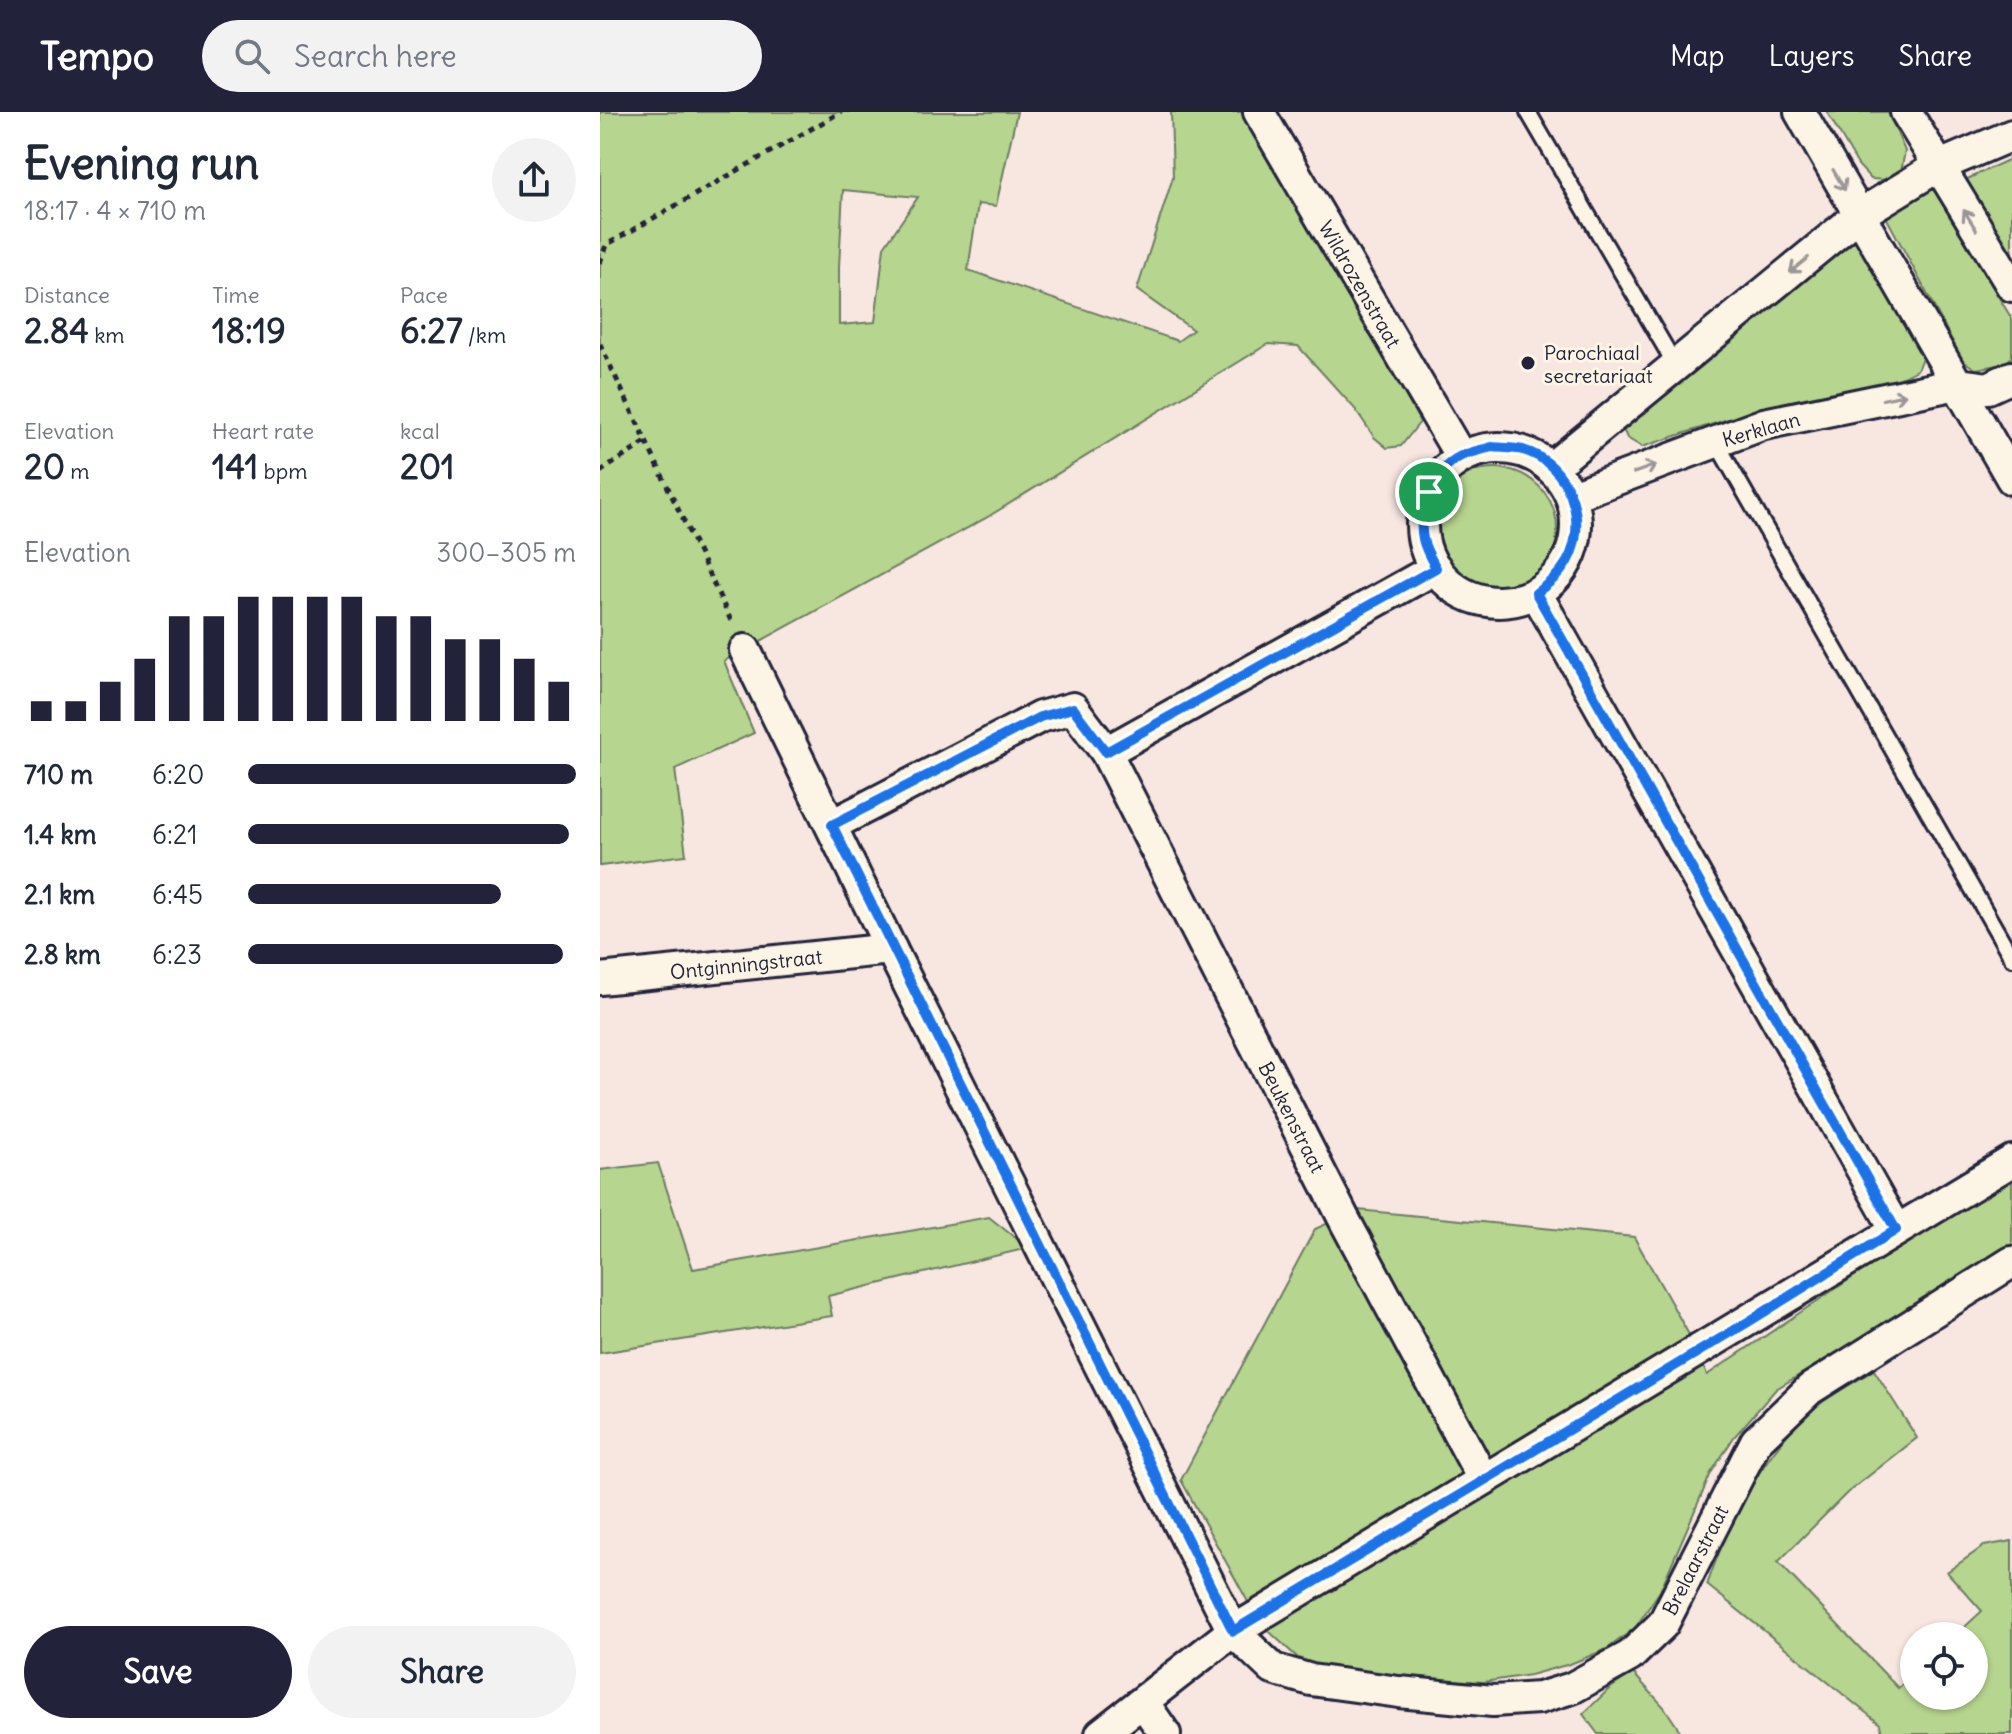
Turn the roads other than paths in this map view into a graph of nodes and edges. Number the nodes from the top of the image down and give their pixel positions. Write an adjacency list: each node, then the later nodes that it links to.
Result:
1 (1259, 112): 13 (street, Wildrozenstraat)
2 (1528, 112): 9 (lane)
3 (1800, 112): 7 (street, one-way to 7)
4 (1906, 112): 6 (street)
5 (2012, 135): 6 (street)
6 (1937, 167): 7 (street); 8 (street, one-way to 6)
7 (1859, 215): 9 (street, one-way to 9); 11 (street)
8 (2012, 286)
9 (1676, 366): 14 (street)
10 (2012, 377): 11 (street, Kerklaan)
11 (1957, 384): 12 (street, Kerklaan, one-way to 11); 15 (street)
12 (1716, 442): 16 (street, Kerklaan, one-way to 12); 23 (lane)
13 (1461, 457): 14 (street); 17 (street)
14 (1552, 467): 16 (street)
15 (2012, 479)
16 (1572, 496): 18 (street)
17 (1436, 568): 18 (street); 20 (street)
18 (1536, 593): 26 (street)
19 (745, 650): 21 (street)
20 (1106, 752): 21 (street); 28 (street, Beukenstraat)
21 (832, 825): 22 (street)
22 (891, 949): 24 (street, Ontginningstraat); 29 (street)
23 (2012, 958)
24 (600, 979)
25 (2012, 1161): 26 (street)
26 (1896, 1230): 28 (street)
27 (2012, 1262): 29 (street, Brelaarstraat)
28 (1483, 1479): 29 (street)
29 (1233, 1631): 30 (street)
30 (1143, 1702): 31 (street); 32 (street)
31 (1101, 1734)
32 (1165, 1734)

